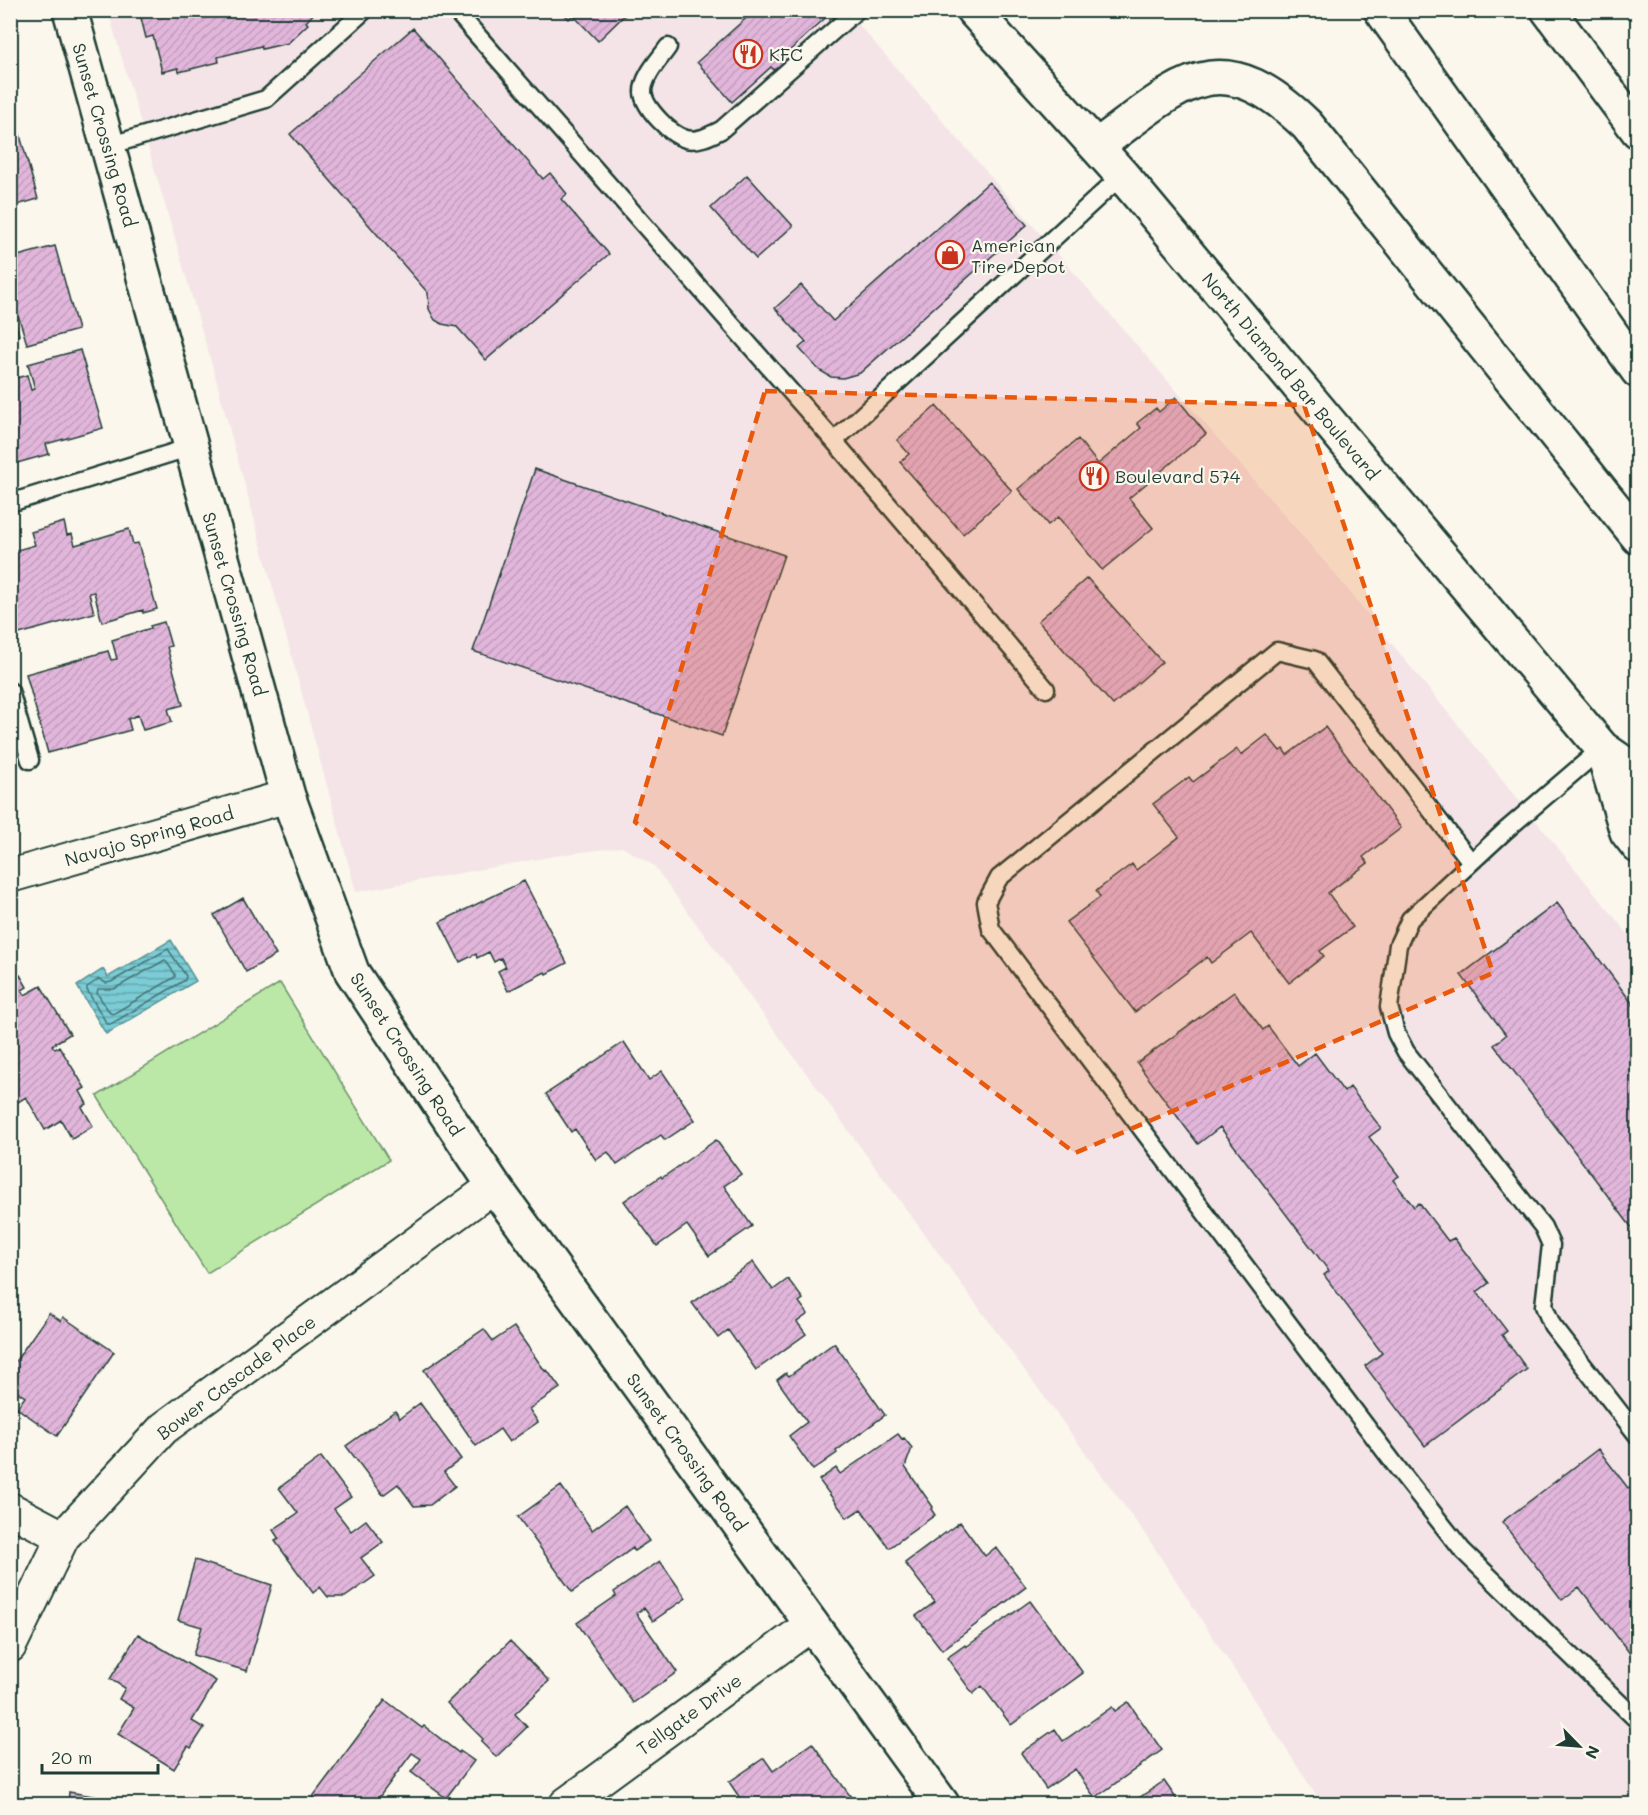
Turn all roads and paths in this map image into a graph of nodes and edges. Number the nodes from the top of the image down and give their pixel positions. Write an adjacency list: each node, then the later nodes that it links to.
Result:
1 (70, 10): 10 (main road, Sunset Crossing Road)
2 (365, 10): 10 (lane)
3 (455, 10): 14 (lane)
4 (857, 10): 8 (lane)
5 (973, 10): 11 (main road, North Diamond Bar Boulevard)
6 (1382, 10): 13 (main road)
7 (1548, 10): 9 (main road)
8 (668, 47)
9 (1638, 131)
10 (108, 146): 15 (main road, Sunset Crossing Road)
11 (1097, 146): 12 (main road, North Diamond Bar Boulevard); 17 (main road)
12 (1122, 175): 14 (lane); 20 (main road, North Diamond Bar Boulevard)
13 (1638, 371)
14 (834, 441): 18 (lane)
15 (191, 447): 16 (lane); 23 (main road, Sunset Crossing Road)
16 (10, 502)
17 (1638, 537)
18 (1046, 689)
19 (10, 692): 21 (lane)
20 (1602, 748): 22 (main road, North Diamond Bar Boulevard); 24 (main road, North Diamond Bar Boulevard); 25 (lane)
21 (30, 760)
22 (1638, 773)
23 (288, 796): 26 (street, Navajo Spring Road); 27 (main road, Sunset Crossing Road)
24 (1638, 846)
25 (1472, 862): 28 (lane); 33 (lane)
26 (10, 876)
27 (494, 1186): 30 (street, Bower Cascade Place); 31 (main road, Sunset Crossing Road)
28 (1638, 1436)
29 (10, 1509): 30 (street)
30 (63, 1537): 32 (street, Bower Cascade Place)
31 (812, 1624): 34 (street, Tellgate Drive); 35 (main road, Sunset Crossing Road)
32 (10, 1646)
33 (1638, 1721)
34 (566, 1804)
35 (942, 1804)

